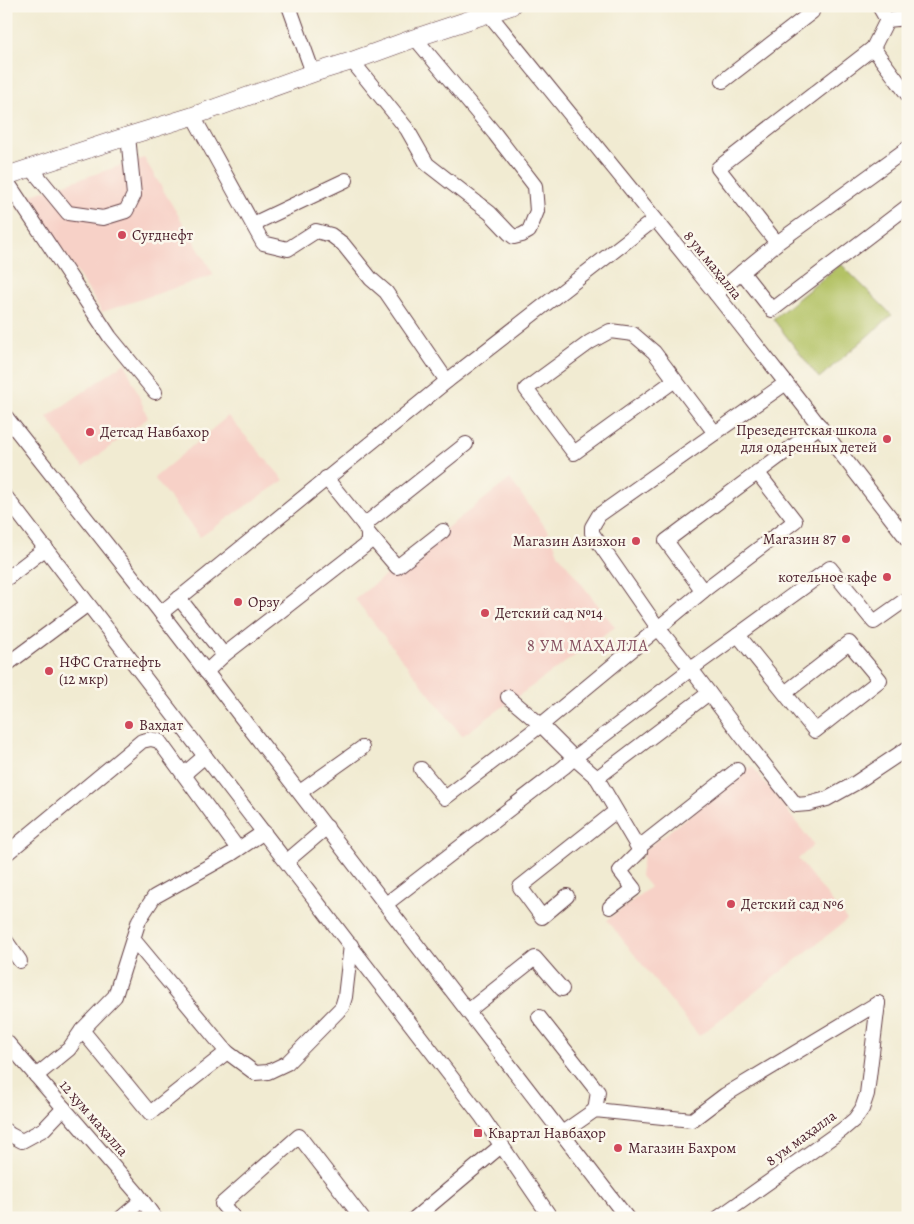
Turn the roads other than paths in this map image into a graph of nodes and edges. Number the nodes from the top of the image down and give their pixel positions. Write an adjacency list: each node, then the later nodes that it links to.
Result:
1 (289, 6): 11 (street)
2 (512, 6): 5 (main road)
3 (808, 6): 12 (street)
4 (880, 6): 7 (street)
5 (489, 14): 8 (main road); 22 (street, 8 ум маҳалла)
6 (908, 18): 7 (street)
7 (887, 20): 9 (street)
8 (415, 38): 10 (main road); 10 (street)
9 (873, 48): 13 (street); 24 (street)
10 (352, 61): 11 (main road)
11 (313, 73): 14 (main road)
12 (724, 81)
13 (908, 94)
14 (193, 116): 15 (main road); 23 (street)
15 (128, 136): 17 (main road); 17 (street)
16 (908, 148): 24 (street)
17 (31, 168): 18 (main road)
18 (6, 176)
19 (6, 180): 30 (street)
20 (346, 180): 23 (street)
21 (908, 206): 25 (street)
22 (655, 219): 26 (street, 8 ум маҳалла); 28 (street)
23 (253, 224): 28 (street)
24 (777, 243): 25 (street)
25 (742, 272): 26 (street)
26 (716, 294): 29 (street, 8 ум маҳалла)
27 (675, 380): 27 (street); 33 (street)
28 (447, 381): 36 (street)
29 (786, 383): 32 (street, 8 ум маҳалла); 33 (street)
30 (155, 392)
31 (6, 417): 47 (street)
32 (820, 426): 35 (street); 40 (street, 8 ум маҳалла)
33 (715, 433): 48 (street)
34 (466, 444): 38 (street)
35 (757, 472): 43 (street); 43 (street)
36 (326, 478): 38 (street); 44 (street)
37 (6, 497): 41 (street)
38 (366, 529): 39 (street); 50 (street)
39 (443, 531)
40 (908, 540)
41 (46, 548): 42 (street); 46 (street)
42 (6, 579)
43 (703, 591): 48 (street)
44 (179, 598): 47 (street); 50 (street)
45 (908, 598): 49 (street)
46 (88, 604): 51 (street); 59 (street)
47 (161, 613): 53 (street)
48 (658, 628): 52 (street); 56 (street)
49 (738, 635): 49 (street); 52 (street)
50 (224, 655): 53 (street)
51 (6, 665)
52 (692, 669): 54 (street); 60 (street)
53 (206, 672): 65 (street)
54 (709, 694): 58 (street); 64 (street)
55 (508, 697): 56 (street)
56 (541, 725): 60 (street); 61 (street)
57 (362, 748): 65 (street)
58 (908, 748)
59 (205, 756): 63 (street); 68 (street)
60 (574, 758): 64 (street); 74 (street)
61 (421, 768)
62 (737, 770): 69 (street)
63 (184, 774): 70 (street); 71 (street)
64 (597, 778): 66 (street)
65 (300, 792): 67 (street)
66 (616, 811): 69 (street); 73 (street)
67 (327, 827): 72 (street); 74 (street)
68 (264, 832): 70 (street); 72 (street)
69 (638, 848): 75 (street)
70 (238, 849): 76 (street)
71 (6, 854)
72 (287, 861): 78 (street)
73 (567, 896)
74 (386, 904): 81 (street)
75 (610, 907)
76 (133, 939): 83 (street); 85 (street)
77 (6, 941): 79 (street)
78 (351, 945): 85 (street); 91 (street)
79 (20, 961)
80 (562, 989): 81 (street)
81 (468, 1011): 90 (street)
82 (539, 1018): 88 (street)
83 (82, 1030): 85 (street); 86 (street)
84 (6, 1041): 86 (street, 12 ҳум маҳалла)
85 (227, 1052)
86 (36, 1076): 87 (street, 12 ҳум маҳалла)
87 (64, 1108): 89 (street); 92 (street, 12 ҳум маҳалла)
88 (595, 1110): 90 (street); 100 (street, 8 ум маҳалла)
89 (6, 1131)
90 (562, 1133): 99 (street)
91 (502, 1145): 97 (street); 98 (street)
92 (142, 1200): 93 (street); 94 (street, 12 ҳум маҳалла)
93 (121, 1218)
94 (155, 1218)
95 (234, 1218): 96 (street)
96 (362, 1218)
97 (415, 1218)
98 (551, 1218)
99 (627, 1218)
100 (718, 1218)

